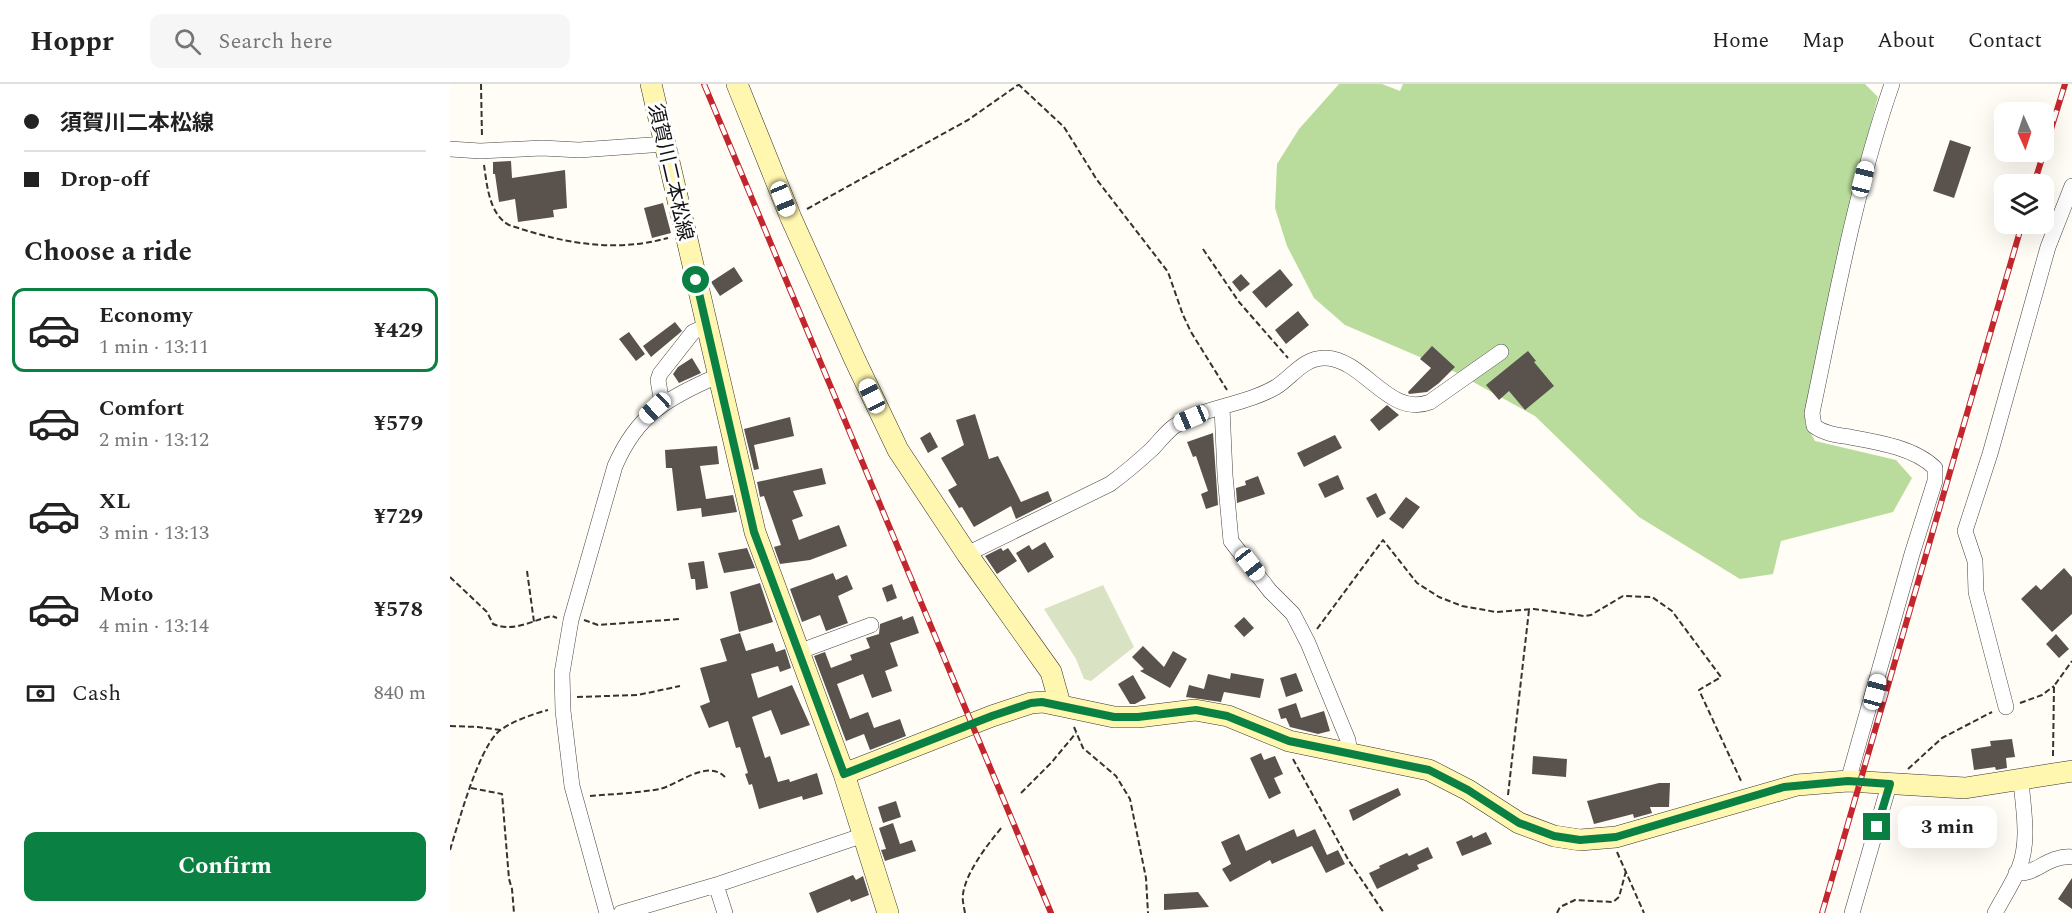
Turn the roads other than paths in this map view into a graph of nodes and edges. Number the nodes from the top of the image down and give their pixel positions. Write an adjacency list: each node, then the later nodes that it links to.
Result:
1 (651, 84): 4 (street, 須賀川二本松線)
2 (737, 84): 12 (street)
3 (1892, 84): 21 (street)
4 (664, 144): 5 (street); 7 (street, 須賀川二本松線)
5 (450, 149)
6 (2072, 186): 16 (street)
7 (706, 326): 9 (street, 須賀川二本松線); 10 (street)
8 (1501, 352): 11 (street)
9 (717, 375): 10 (street); 14 (street, 須賀川二本松線)
10 (662, 404): 27 (street)
11 (1222, 407): 12 (street); 17 (street)
12 (967, 554): 15 (street)
13 (871, 625): 14 (street)
14 (798, 652): 19 (street, 須賀川二本松線)
15 (1066, 705): 17 (street); 19 (street)
16 (2006, 707)
17 (1350, 755): 21 (street)
18 (2063, 772): 20 (street)
19 (844, 774): 23 (street, 須賀川二本松線)
20 (2021, 780): 22 (street); 25 (street)
21 (1848, 781): 22 (street)
22 (1894, 785): 31 (street)
23 (864, 835): 26 (street); 30 (street, 須賀川二本松線)
24 (2072, 857): 25 (street)
25 (2016, 873): 32 (street)
26 (716, 885): 28 (street); 29 (street)
27 (607, 913)
28 (621, 913)
29 (725, 913)
30 (888, 913)
31 (1852, 913)
32 (1995, 913)

